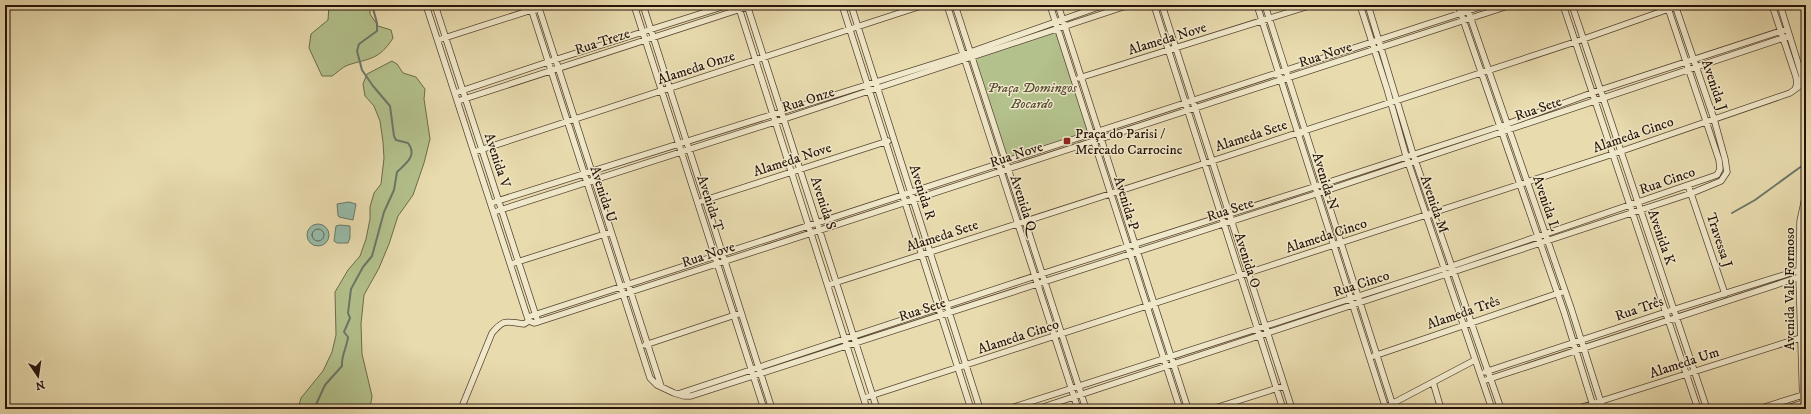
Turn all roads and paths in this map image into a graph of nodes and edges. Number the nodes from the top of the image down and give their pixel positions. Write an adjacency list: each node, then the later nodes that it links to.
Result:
1 (426, 5): 57 (street, Avenida V)
2 (435, 5): 53 (street, Avenida V)
3 (547, 5): 31 (street)
4 (634, 5): 51 (street, Avenida T)
5 (643, 5): 48 (street, Avenida T)
6 (728, 5): 48 (street, Rua Treze)
7 (842, 5): 49 (street, Avenida R)
8 (851, 5): 45 (street, Avenida R)
9 (924, 5): 45 (street, Alameda Onze)
10 (947, 5): 67 (street, Avenida Q)
11 (955, 5): 66 (street, Avenida Q)
12 (1050, 5): 42 (street, Avenida P)
13 (1058, 5): 38 (street, Avenida P)
14 (1104, 5): 38 (street, Rua Onze)
15 (1129, 5): 44 (street, Rua Onze)
16 (1154, 5): 64 (street, Avenida O)
17 (1162, 5): 62 (street, Avenida O)
18 (1257, 5): 41 (street, Avenida N)
19 (1265, 5): 39 (street, Avenida N)
20 (1312, 5): 39 (street, Alameda Nove)
21 (1360, 5): 61 (street, Avenida M)
22 (1368, 5): 59 (street, Avenida M)
23 (1458, 5): 37 (street, Avenida L)
24 (1486, 5): 36 (street, Rua Nove)
25 (1511, 5): 40 (street, Rua Nove)
26 (1563, 5): 60 (street, Avenida K)
27 (1572, 5): 56 (street, Avenida K)
28 (1677, 5): 35 (street, Alameda Sete); 70 (street, Avenida J)
29 (1772, 5): 50 (street)
30 (1780, 5): 47 (street)
31 (539, 6): 33 (street); 69 (street, Avenida U)
32 (749, 6): 34 (street, Rua Treze); 68 (street, Avenida S)
33 (530, 7): 53 (street); 72 (street, Avenida U)
34 (738, 7): 54 (street, Rua Treze); 71 (street, Avenida S)
35 (1667, 7): 56 (street, Alameda Sete); 73 (street, Avenida J)
36 (1467, 8): 37 (street, Rua Nove); 40 (street, Avenida L)
37 (1461, 14): 43 (street, Avenida L); 59 (street, Rua Nove)
38 (1063, 18): 42 (street, Rua Onze); 44 (street, Avenida P)
39 (1270, 18): 41 (street, Alameda Nove); 79 (street, Avenida N)
40 (1470, 19): 43 (street, Rua Nove); 78 (street, Avenida L)
41 (1262, 20): 62 (street, Alameda Nove); 81 (street, Avenida N)
42 (1055, 21): 46 (street, Avenida P); 66 (street, Rua Onze)
43 (1463, 21): 63 (street, Rua Nove); 80 (street, Avenida L)
44 (1065, 25): 46 (street, Rua Onze); 82 (street, Avenida P)
45 (858, 27): 49 (street, Alameda Onze); 86 (street, Avenida R)
46 (1057, 28): 66 (street, Rua Onze); 84 (street, Avenida P)
47 (1787, 29): 50 (street, Rua Sete); 52 (street)
48 (651, 30): 51 (street, Rua Treze); 54 (street, Avenida T)
49 (850, 30): 68 (street, Alameda Onze); 87 (street, Avenida R)
50 (1780, 31): 55 (street); 70 (street, Rua Sete)
51 (643, 32): 58 (street, Avenida T); 69 (street, Rua Treze)
52 (1789, 36): 55 (street, Rua Sete); 94 (street)
53 (446, 38): 57 (street); 91 (street, Avenida V)
54 (654, 38): 58 (street, Rua Treze); 88 (street, Avenida T)
55 (1782, 38): 74 (street, Rua Sete); 94 (street)
56 (1583, 39): 60 (street, Alameda Sete); 90 (street, Avenida K)
57 (438, 40): 95 (street, Avenida V)
58 (646, 40): 75 (street, Rua Treze); 92 (street, Avenida T)
59 (1380, 41): 61 (street, Rua Nove); 63 (street, Avenida M)
60 (1575, 42): 78 (street, Alameda Sete); 96 (street, Avenida K)
61 (1372, 43): 65 (street, Avenida M); 79 (street, Rua Nove)
62 (1177, 48): 64 (street, Alameda Nove); 101 (street, Avenida O)
63 (1382, 48): 65 (street, Rua Nove); 99 (street, Avenida M)
64 (1168, 50): 82 (street, Alameda Nove); 104 (street, Avenida O)
65 (1374, 50): 83 (street, Rua Nove); 103 (street, Avenida M)
66 (971, 54): 67 (street, Rua Onze); 138 (street, Avenida Q)
67 (963, 57): 86 (street, Rua Onze); 89 (street, Rua Onze); 140 (street, Avenida Q)
68 (764, 58): 71 (street, Alameda Onze); 107 (street, Avenida S)
69 (556, 59): 72 (street, Rua Treze); 75 (street, Avenida U)
70 (1694, 59): 73 (street, Rua Sete); 74 (street, Avenida J)
71 (755, 60): 88 (street, Alameda Onze); 108 (street, Avenida S)
72 (548, 62): 77 (street, Avenida U); 91 (street, Rua Treze)
73 (1686, 62): 76 (street, Avenida J); 90 (street, Rua Sete)
74 (1696, 66): 76 (street, Rua Sete); 111 (street, Avenida J)
75 (559, 68): 77 (street, Rua Treze); 109 (street, Avenida U)
76 (1689, 69): 98 (street, Rua Sete); 113 (street, Avenida J)
77 (551, 70): 97 (street, Rua Treze); 112 (street, Avenida U)
78 (1488, 70): 80 (street, Alameda Sete); 115 (street, Avenida L)
79 (1286, 71): 81 (street, Rua Nove); 83 (street, Avenida N)
80 (1481, 72): 99 (street, Alameda Sete); 116 (street, Avenida L)
81 (1280, 73): 85 (street, Avenida N); 101 (street, Rua Nove)
82 (1082, 77): 84 (street, Alameda Nove); 119 (street, Avenida P)
83 (1289, 78): 85 (street, Rua Nove); 117 (street, Avenida N)
84 (1075, 80): 121 (street, Avenida P)
85 (1281, 80): 105 (street, Rua Nove); 120 (street, Avenida N)
86 (875, 81): 87 (street, Rua Onze); 89 (street, Avenida R)
87 (867, 84): 93 (street, Avenida R); 107 (street, Rua Onze)
88 (670, 89): 92 (street, Alameda Onze); 126 (street, Avenida T)
89 (878, 89): 93 (street, Rua Onze); 123 (street, Avenida R)
90 (1600, 90): 96 (street, Rua Sete); 98 (street, Avenida K)
91 (463, 91): 95 (street, Rua Treze); 97 (street, Avenida V)
92 (662, 91): 109 (street, Alameda Onze); 128 (street, Avenida T)
93 (870, 91): 110 (street, Rua Onze); 127 (street, Avenida R)
94 (1794, 91): 111 (street, Alameda Cinco)
95 (455, 93): 100 (street, Avenida V)
96 (1592, 93): 102 (street, Avenida K); 115 (street, Rua Sete)
97 (465, 98): 100 (street, Rua Treze); 129 (street, Avenida V)
98 (1603, 98): 102 (street, Rua Sete); 131 (street, Avenida K)
99 (1398, 99): 103 (street, Alameda Sete); 134 (street, Avenida M)
100 (458, 100): 132 (street, Avenida V)
101 (1194, 101): 104 (street, Rua Nove); 105 (street, Avenida O)
102 (1595, 101): 118 (street, Rua Sete); 135 (street, Avenida K)
103 (1390, 102): 117 (street, Alameda Sete); 136 (street, Avenida M)
104 (1186, 104): 106 (street, Avenida O); 119 (street, Rua Nove)
105 (1196, 108): 106 (street, Rua Nove); 139 (street, Avenida O)
106 (1188, 111): 124 (street, Rua Nove); 141 (street, Avenida O)
107 (781, 112): 108 (street, Rua Onze); 110 (street, Avenida S)
108 (773, 114): 114 (street, Avenida S); 126 (street, Rua Onze)
109 (575, 119): 112 (street, Alameda Onze); 145 (street, Avenida U)
110 (784, 119): 114 (street, Rua Onze); 143 (street, Avenida S)
111 (1714, 119): 113 (street, Alameda Cinco); 149 (street, Avenida J)
112 (567, 121): 129 (street, Alameda Onze); 150 (street, Avenida U)
113 (1707, 121): 131 (street, Alameda Cinco); 148 (street, Avenida J)
114 (775, 122): 130 (street, Rua Onze); 146 (street, Avenida S)
115 (1507, 124): 116 (street, Rua Sete); 118 (street, Avenida L)
116 (1499, 126): 122 (street, Avenida L); 134 (street, Rua Sete)
117 (1306, 130): 120 (street, Alameda Sete); 154 (street, Avenida N)
118 (1509, 130): 122 (street, Rua Sete); 152 (street, Avenida L)
119 (1098, 131): 121 (street, Rua Nove); 124 (street, Avenida P)
120 (1298, 132): 139 (street, Alameda Sete); 157 (street, Avenida N)
121 (1092, 133): 125 (street, Avenida P); 138 (street, Rua Nove)
122 (1501, 133): 137 (street, Rua Sete); 155 (street, Avenida L)
123 (894, 139): 127 (street, Alameda Nove); 160 (street, Avenida R)
124 (1101, 139): 125 (street, Rua Nove); 158 (street, Avenida P)
125 (1094, 141): 144 (street, Rua Nove); 161 (street, Avenida P)
126 (687, 142): 128 (street, Rua Onze); 130 (street, Avenida T)
127 (885, 142): 143 (street, Alameda Nove); 165 (street, Avenida R)
128 (679, 145): 133 (street, Avenida T); 145 (street, Rua Onze)
129 (482, 149): 132 (street, Alameda Onze); 168 (street, Avenida V)
130 (689, 149): 133 (street, Rua Onze); 166 (street, Avenida T)
131 (1621, 151): 135 (street, Alameda Cinco); 171 (street, Avenida K)
132 (474, 152): 172 (street, Avenida V)
133 (682, 152): 151 (street, Rua Onze); 169 (street, Avenida T)
134 (1413, 154): 136 (street, Rua Sete); 137 (street, Avenida M)
135 (1613, 154): 152 (street, Alameda Cinco); 173 (street, Avenida K)
136 (1406, 156): 142 (street, Avenida M); 154 (street, Rua Sete)
137 (1416, 160): 142 (street, Rua Sete); 178 (street, Avenida M)
138 (1006, 161): 140 (street, Rua Nove); 144 (street, Avenida Q)
139 (1212, 161): 141 (street, Alameda Sete); 179 (street, Avenida O)
140 (998, 163): 147 (street, Avenida Q); 160 (street, Rua Nove)
141 (1205, 163): 158 (street, Alameda Sete); 181 (street, Avenida O)
142 (1408, 163): 159 (street, Rua Sete); 180 (street, Avenida M)
143 (800, 169): 146 (street, Alameda Nove); 183 (street, Avenida S)
144 (1008, 169): 147 (street, Rua Nove); 182 (street, Avenida Q)
145 (592, 172): 150 (street, Rua Onze); 151 (street, Avenida U)
146 (792, 172): 166 (street, Alameda Nove); 187 (street, Avenida S)
147 (1001, 172): 167 (street, Rua Nove); 185 (street, Avenida Q)
148 (1719, 173): 156 (street, Rua Cinco)
149 (1726, 174): 162 (street, Rua Cinco)
150 (585, 175): 153 (street, Avenida U); 168 (street, Rua Onze)
151 (595, 181): 153 (street, Rua Onze); 189 (street, Avenida U)
152 (1527, 182): 155 (street, Alameda Cinco); 192 (street, Avenida L)
153 (588, 183): 174 (street, Rua Onze); 191 (street, Avenida U)
154 (1323, 184): 157 (street, Rua Sete); 159 (street, Avenida N)
155 (1519, 184): 178 (street, Alameda Cinco); 193 (street, Avenida L)
156 (1688, 185): 162 (street, Travessa J); 171 (street, Rua Cinco)
157 (1315, 187): 164 (street, Avenida N); 179 (street, Rua Sete)
158 (1118, 190): 161 (street, Alameda Sete); 197 (street, Avenida P)
159 (1325, 191): 164 (street, Rua Sete); 195 (street, Avenida N)
160 (911, 192): 165 (street, Rua Nove); 167 (street, Avenida R)
161 (1111, 193): 182 (street, Alameda Sete); 199 (street, Avenida P)
162 (1692, 193): 175 (street, Rua Cinco); 230 (street, Travessa J)
163 (1806, 193): 212 (street, Avenida Vale Formoso)
164 (1317, 194): 184 (street, Rua Sete); 198 (street, Avenida N)
165 (902, 195): 170 (street, Avenida R); 183 (street, Rua Nove)
166 (706, 200): 169 (street, Alameda Nove); 202 (street, Avenida T)
167 (913, 200): 170 (street, Rua Nove); 200 (street, Avenida R)
168 (499, 201): 172 (street, Rua Onze); 174 (street, Avenida V)
169 (698, 203): 205 (street, Avenida T)
170 (905, 203): 188 (street, Rua Nove); 203 (street, Avenida R)
171 (1638, 203): 173 (street, Rua Cinco); 175 (street, Avenida K)
172 (491, 204): 176 (street, Avenida V)
173 (1630, 206): 177 (street, Avenida K); 192 (street, Rua Cinco)
174 (502, 210): 176 (street, Rua Onze); 207 (street, Avenida V)
175 (1640, 210): 177 (street, Rua Cinco); 239 (street, Avenida K)
176 (494, 212): 208 (street, Avenida V)
177 (1633, 212): 194 (street, Rua Cinco); 241 (street, Avenida K)
178 (1434, 213): 180 (street, Alameda Cinco); 211 (street, Avenida M)
179 (1229, 215): 181 (street, Rua Sete); 184 (street, Avenida O)
180 (1426, 215): 195 (street, Alameda Cinco); 213 (street, Avenida M)
181 (1222, 217): 186 (street, Avenida O); 197 (street, Rua Sete)
182 (1025, 221): 185 (street, Alameda Sete); 215 (street, Avenida Q)
183 (817, 222): 187 (street, Rua Nove); 188 (street, Avenida S)
184 (1231, 222): 186 (street, Rua Sete); 214 (street, Avenida O)
185 (1018, 223): 200 (street, Alameda Sete); 217 (street, Avenida Q)
186 (1224, 224): 201 (street, Rua Sete); 218 (street, Avenida O)
187 (809, 225): 190 (street, Avenida S); 202 (street, Rua Nove)
188 (820, 230): 190 (street, Rua Nove); 221 (street, Avenida S)
189 (611, 232): 191 (street); 223 (street, Avenida U)
190 (812, 233): 206 (street, Rua Nove); 224 (street, Avenida S)
191 (604, 234): 207 (street); 225 (street, Avenida U)
192 (1545, 234): 193 (street, Rua Cinco); 194 (street, Avenida L)
193 (1537, 237): 196 (street, Avenida L); 211 (street, Rua Cinco)
194 (1548, 241): 196 (street, Rua Cinco); 226 (street, Avenida L)
195 (1341, 243): 198 (street, Alameda Cinco); 231 (street, Avenida N)
196 (1540, 244): 211 (street, Rua Cinco); 228 (street, Avenida L)
197 (1135, 245): 199 (street, Rua Sete); 201 (street, Avenida P)
198 (1333, 245): 214 (street, Alameda Cinco); 232 (street, Avenida N)
199 (1128, 247): 204 (street, Avenida P); 215 (street, Rua Sete)
200 (930, 252): 203 (street, Alameda Sete); 235 (street, Avenida R)
201 (1137, 252): 204 (street, Rua Sete); 233 (street, Avenida P)
202 (722, 253): 205 (street, Rua Nove); 206 (street, Avenida T)
203 (922, 254): 221 (street, Alameda Sete); 238 (street, Avenida R)
204 (1130, 254): 220 (street, Rua Sete); 236 (street, Avenida P)
205 (715, 256): 209 (street, Avenida T); 223 (street, Rua Nove)
206 (725, 261): 209 (street, Rua Nove); 242 (street, Avenida T)
207 (519, 262): 208 (street); 243 (street, Avenida V)
208 (511, 264): 247 (street, Avenida V)
209 (717, 264): 227 (street, Rua Nove); 245 (street, Avenida T)
210 (1806, 268): 212 (street, Rua Três)
211 (1453, 269): 213 (street, Rua Cinco); 250 (street, Avenida M)
212 (1799, 270): 219 (street, Avenida Vale Formoso); 230 (street, Rua Três)
213 (1445, 272): 231 (street, Rua Cinco); 234 (street, Rua Cinco); 251 (street, Avenida M)
214 (1249, 273): 218 (street, Alameda Cinco); 252 (street, Avenida O)
215 (1042, 274): 217 (street, Rua Sete); 220 (street, Avenida Q)
216 (1806, 275): 219 (street, Rua Três)
217 (1035, 276): 222 (street, Avenida Q); 235 (street, Rua Sete)
218 (1240, 276): 233 (street, Alameda Cinco); 253 (street, Avenida O)
219 (1799, 277): 246 (street, Rua Três); 259 (street, Avenida Vale Formoso)
220 (1044, 281): 222 (street, Rua Sete); 254 (street, Avenida Q)
221 (836, 282): 224 (street, Alameda Sete); 256 (street, Avenida S)
222 (1037, 283): 240 (street, Rua Sete); 257 (street, Avenida Q)
223 (629, 284): 225 (street, Rua Nove); 227 (street, Avenida U)
224 (828, 285): 260 (street, Avenida S)
225 (621, 286): 229 (street, Avenida U); 243 (street, Rua Nove)
226 (1565, 291): 228 (street, Alameda Três); 261 (street, Avenida L)
227 (631, 292): 229 (street, Rua Nove); 264 (street, Avenida U)
228 (1557, 293): 250 (street, Alameda Três); 263 (street, Avenida L)
229 (623, 294): 249 (street, Rua Nove); 265 (street, Avenida U)
230 (1725, 294): 239 (street, Rua Três)
231 (1358, 297): 232 (street, Rua Cinco); 234 (street, Avenida N)
232 (1350, 299): 237 (street, Avenida N); 252 (street, Rua Cinco)
233 (1155, 303): 236 (street, Alameda Cinco); 270 (street, Avenida P)
234 (1360, 304): 237 (street, Rua Cinco); 269 (street, Avenida N)
235 (947, 305): 238 (street, Rua Sete); 240 (street, Avenida R)
236 (1147, 306): 254 (street, Alameda Cinco); 272 (street, Avenida P)
237 (1352, 306): 255 (street, Rua Cinco); 271 (street, Avenida N)
238 (939, 308): 244 (street, Avenida R); 256 (street, Rua Sete)
239 (1674, 309): 241 (street, Rua Três); 246 (street, Avenida K)
240 (949, 312): 244 (street, Rua Sete); 275 (street, Avenida R)
241 (1666, 312): 248 (street, Avenida K); 261 (street, Rua Três)
242 (741, 313): 245 (street); 277 (street, Avenida T)
243 (536, 314): 247 (street, Rua Nove); 249 (street, Avenida V)
244 (941, 315): 262 (street, Rua Sete); 278 (street, Avenida R)
245 (734, 316): 264 (street); 279 (street, Avenida T)
246 (1676, 317): 248 (street, Rua Três); 281 (street, Avenida K)
247 (529, 319): 249 (street); 307 (street)
248 (1668, 320): 267 (street, Rua Três); 283 (street, Avenida K)
249 (538, 322)
250 (1471, 322): 251 (street, Alameda Três); 280 (street, Avenida M)
251 (1464, 325): 269 (street, Alameda Três); 273 (street, Avenida M)
252 (1266, 326): 253 (street, Rua Cinco); 255 (street, Avenida O)
253 (1258, 328): 258 (street, Avenida O); 270 (street, Rua Cinco)
254 (1061, 334): 257 (street, Alameda Cinco); 290 (street, Avenida Q)
255 (1268, 334): 258 (street, Rua Cinco); 291 (street, Avenida O)
256 (853, 336): 260 (street, Rua Sete); 262 (street, Avenida S)
257 (1054, 336): 275 (street, Alameda Cinco); 292 (street, Avenida Q)
258 (1260, 336): 274 (street, Rua Cinco); 293 (street, Avenida O)
259 (1800, 338): 281 (street, Alameda Um); 298 (street, Avenida Vale Formoso)
260 (845, 339): 266 (street, Avenida S); 277 (street, Rua Sete)
261 (1581, 340): 263 (street, Rua Três); 267 (street, Avenida L)
262 (855, 343): 266 (street, Rua Sete); 299 (street, Avenida S)
263 (1573, 343): 268 (street, Avenida L); 280 (street, Rua Três)
264 (648, 344): 265 (street); 289 (street, Avenida U)
265 (640, 346): 289 (street, Avenida U)
266 (846, 346): 284 (street, Rua Sete); 301 (street, Avenida S)
267 (1584, 348): 268 (street, Rua Três); 302 (street, Avenida L)
268 (1575, 350): 286 (street, Rua Três); 305 (street, Avenida L)
269 (1377, 355): 271 (street, Alameda Três); 304 (street, Avenida N)
270 (1172, 356): 272 (street, Rua Cinco); 274 (street, Avenida P)
271 (1369, 357): 306 (street, Avenida N)
272 (1164, 358): 276 (street, Avenida P); 290 (street, Rua Cinco)
273 (1475, 360): 282 (street, Avenida M); 288 (street)
274 (1174, 364): 276 (street, Rua Cinco); 294 (street, Avenida P)
275 (966, 365): 278 (street, Alameda Cinco); 313 (street, Avenida R)
276 (1166, 367): 295 (street, Avenida P); 297 (street, Rua Cinco)
277 (759, 368): 279 (street, Rua Sete); 284 (street, Avenida T)
278 (958, 368): 299 (street, Alameda Cinco); 312 (street, Avenida R)
279 (751, 370): 285 (street, Avenida T); 296 (street, Rua Sete)
280 (1488, 371): 282 (street, Rua Três); 286 (street, Avenida M)
281 (1694, 371): 283 (street, Alameda Um); 329 (street, Avenida K)
282 (1480, 373): 287 (street, Avenida M)
283 (1686, 373): 302 (street, Alameda Um); 328 (street, Avenida K)
284 (761, 374): 285 (street, Rua Sete); 309 (street, Avenida T)
285 (753, 377): 296 (street, Rua Sete); 308 (street, Avenida T)
286 (1490, 378): 287 (street, Rua Três); 325 (street, Avenida M)
287 (1483, 381): 324 (street, Avenida M)
288 (1433, 382): 304 (street); 323 (street)
289 (661, 386): 296 (street, Avenida U)
290 (1078, 386): 292 (street, Rua Cinco); 297 (street, Avenida Q)
291 (1284, 386): 293 (street); 322 (street, Avenida O)
292 (1071, 388): 300 (street, Avenida Q); 314 (street, Rua Cinco)
293 (1277, 388): 320 (street); 321 (street, Avenida O)
294 (1182, 389): 295 (street); 319 (street, Avenida P)
295 (1174, 391): 318 (street, Avenida P)
296 (674, 393)
297 (1081, 394): 300 (street, Rua Cinco); 317 (street, Avenida Q)
298 (1805, 394): 303 (street, Avenida Vale Formoso); 330 (street)
299 (872, 395): 301 (street, Alameda Cinco); 311 (street, Avenida S)
300 (1074, 396): 315 (street, Rua Cinco); 316 (street, Avenida Q)
301 (864, 398): 310 (street, Avenida S)
302 (1600, 401): 305 (street, Alameda Um); 327 (street, Avenida L)
303 (1804, 404): 331 (street)
304 (1393, 406): 306 (street)
305 (1593, 406): 326 (street, Alameda Um)
306 (1384, 408)
307 (461, 409)
308 (764, 409)
309 (772, 409)
310 (867, 409)
311 (877, 409)
312 (971, 409)
313 (980, 409)
314 (1008, 409)
315 (1036, 409)
316 (1078, 409)
317 (1086, 409)
318 (1180, 409)
319 (1188, 409)
320 (1212, 409)
321 (1283, 409)
322 (1292, 409)
323 (1442, 409)
324 (1492, 409)
325 (1501, 409)
326 (1576, 409)
327 (1603, 409)
328 (1698, 409)
329 (1707, 409)
330 (1758, 409)
331 (1784, 409)

